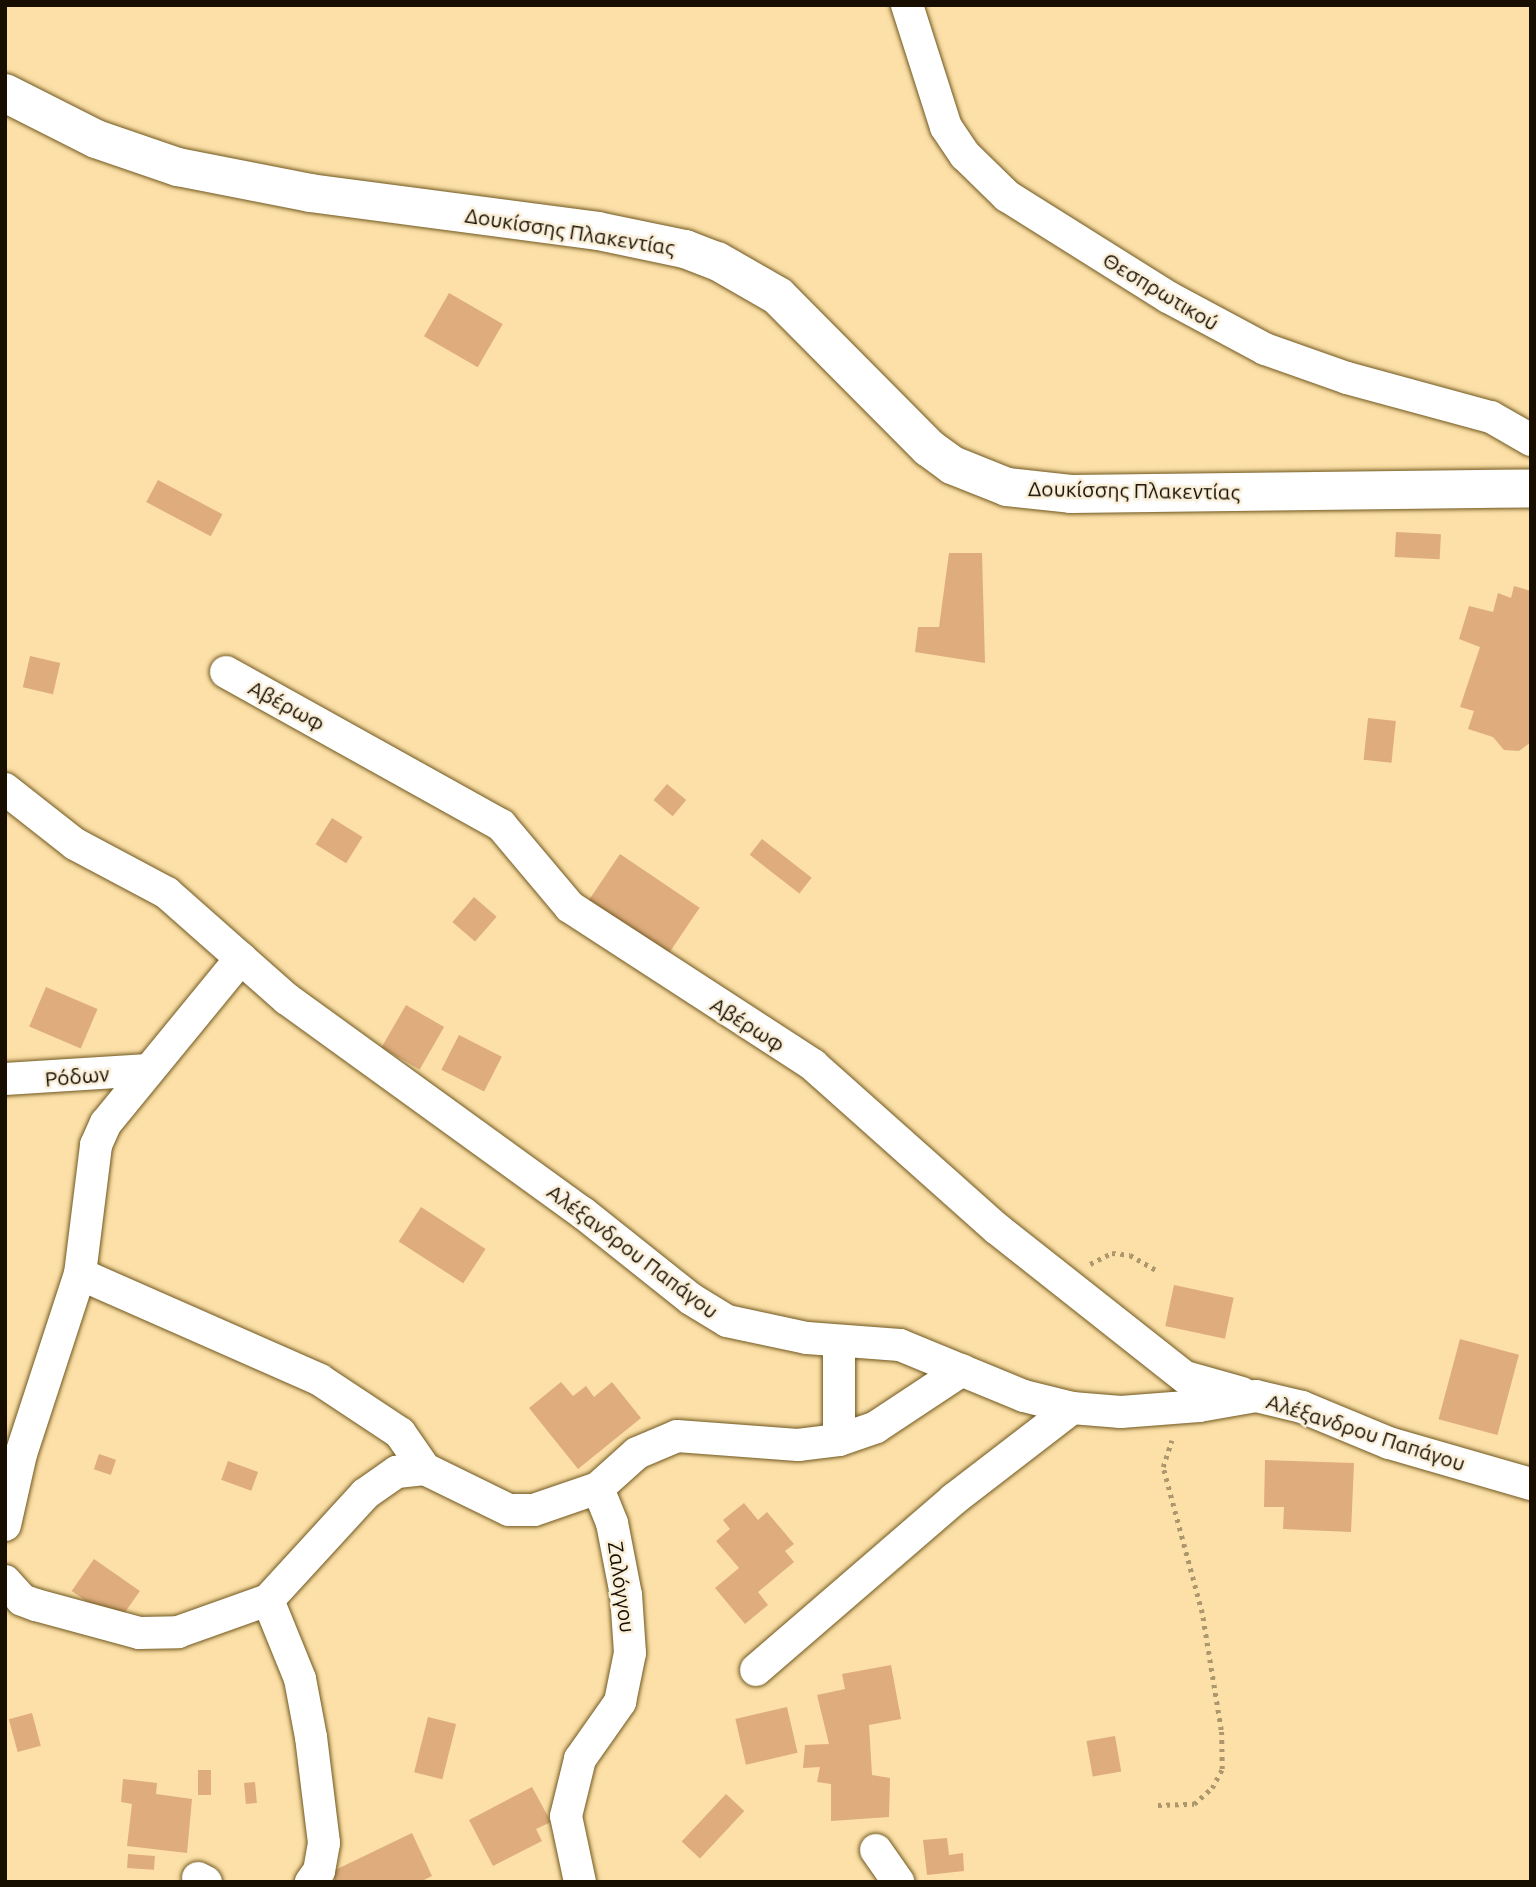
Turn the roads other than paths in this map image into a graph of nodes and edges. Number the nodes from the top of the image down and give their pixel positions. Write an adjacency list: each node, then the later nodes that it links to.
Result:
1 (907, 5): 3 (street, Θεσπρωτικού)
2 (5, 93): 4 (main road, Δουκίσσης Πλακεντίας)
3 (1531, 440)
4 (1531, 488)
5 (226, 672): 13 (street, Αβέρωφ)
6 (5, 789): 7 (street, Αλέξανδρου Παπάγου)
7 (241, 958): 8 (street); 11 (street, Αλέξανδρου Παπάγου)
8 (148, 1070): 9 (street, Ρόδων); 10 (street)
9 (5, 1079)
10 (80, 1274): 16 (street); 19 (street)
11 (839, 1342): 12 (street, Αλέξανδρου Παπάγου); 15 (street)
12 (962, 1370): 14 (street, Αλέξανδρου Παπάγου); 15 (street)
13 (1256, 1396): 14 (street, Αλέξανδρου Παπάγου); 17 (street, Αλέξανδρου Παπάγου)
14 (1072, 1408): 22 (street)
15 (839, 1440): 18 (street)
16 (425, 1469): 18 (street); 21 (street)
17 (1531, 1484)
18 (598, 1488): 25 (street, Ζαλόγγου)
19 (5, 1525)
20 (5, 1581): 21 (street)
21 (268, 1600): 24 (street)
22 (756, 1670)
23 (876, 1850): 26 (street)
24 (311, 1882)
25 (580, 1882)
26 (898, 1882)

